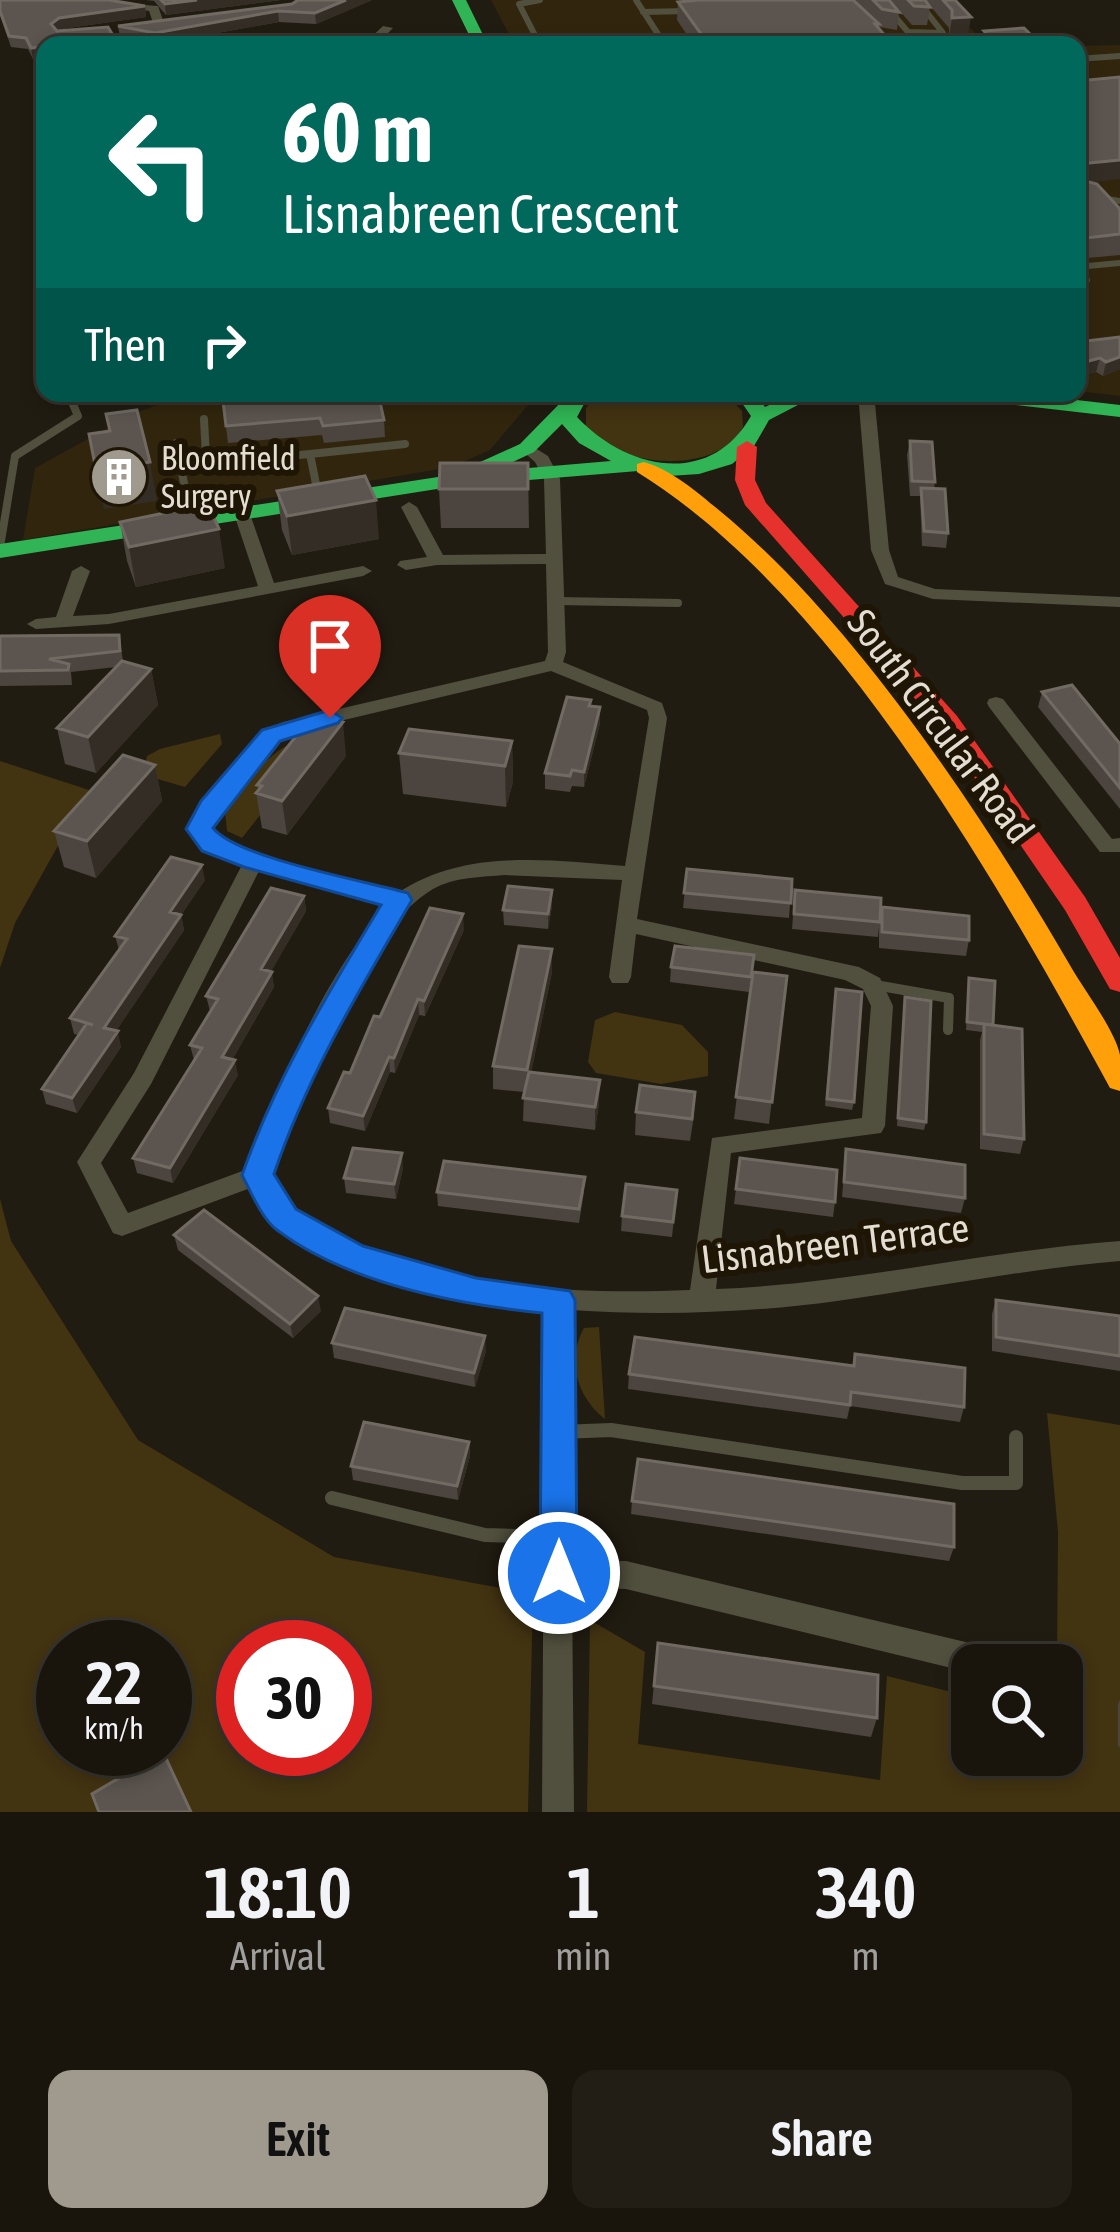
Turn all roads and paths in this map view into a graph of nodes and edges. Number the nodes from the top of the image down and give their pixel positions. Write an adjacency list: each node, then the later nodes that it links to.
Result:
1 (82, 0): 14 (street)
2 (433, 0): 18 (main road)
3 (459, 0): 19 (main road)
4 (540, 0): 20 (lane)
5 (636, 0): 10 (lane)
6 (669, 0): 11 (lane)
7 (880, 0): 8 (lane)
8 (917, 0)
9 (691, 10): 11 (lane)
10 (643, 12): 11 (lane); 13 (lane)
11 (674, 12): 13 (lane)
12 (179, 23): 14 (street)
13 (651, 24): 21 (lane)
14 (159, 26): 15 (street)
15 (138, 28)
16 (386, 28): 17 (street)
17 (378, 36)
18 (450, 36)
19 (477, 36)
20 (535, 36)
21 (659, 36)
22 (1120, 56): 23 (lane)
23 (1086, 58)
24 (1086, 195): 25 (lane)
25 (1120, 201)
26 (1120, 263): 27 (lane)
27 (1086, 267)
28 (72, 402): 48 (lane)
29 (571, 402): 39 (main road)
30 (573, 402): 41 (main road, South Circular Road)
31 (867, 402): 56 (street)
32 (1042, 402): 34 (main road)
33 (753, 404): 38 (main road)
34 (1120, 411)
35 (204, 419): 40 (lane)
36 (176, 443): 47 (lane)
37 (405, 444): 40 (lane)
38 (747, 447): 41 (main road); 69 (main road, South Circular Road)
39 (526, 448): 42 (street); 43 (main road)
40 (310, 454): 44 (lane)
41 (639, 467): 42 (main road); 72 (main road, South Circular Road)
42 (550, 473): 43 (main road); 49 (street)
43 (456, 480): 44 (main road)
44 (320, 502): 46 (main road)
45 (409, 507): 50 (street)
46 (242, 514): 47 (main road); 54 (street)
47 (191, 522): 48 (main road)
48 (0, 549)
49 (555, 559): 50 (street); 55 (street)
50 (437, 560): 51 (street)
51 (406, 565)
52 (81, 571): 59 (street)
53 (363, 571): 54 (street)
54 (267, 588): 59 (street)
55 (556, 601): 57 (lane); 60 (street)
56 (1120, 602)
57 (678, 603)
58 (35, 624): 59 (street)
59 (65, 624)
60 (553, 665): 63 (street); 65 (street)
61 (996, 703): 62 (street)
62 (1114, 846): 64 (street)
63 (254, 861): 66 (street); 73 (street)
64 (1120, 866)
65 (632, 874): 66 (street); 67 (street)
66 (398, 900): 73 (street)
67 (626, 924): 68 (street); 70 (street)
68 (620, 976)
69 (1120, 982)
70 (872, 984): 71 (lane); 75 (street)
71 (947, 1030)
72 (1120, 1079)
73 (258, 1175): 76 (street, Lisnabreen Terrace)
74 (1120, 1252): 75 (street, Lisnabreen Terrace)
75 (702, 1299): 76 (street, Lisnabreen Terrace)
76 (558, 1300): 77 (street)
77 (559, 1432): 78 (lane); 80 (street)
78 (1016, 1437)
79 (332, 1498): 80 (lane)
80 (559, 1537): 81 (street)
81 (559, 1573): 82 (street); 83 (street)
82 (951, 1653)
83 (558, 1812)

